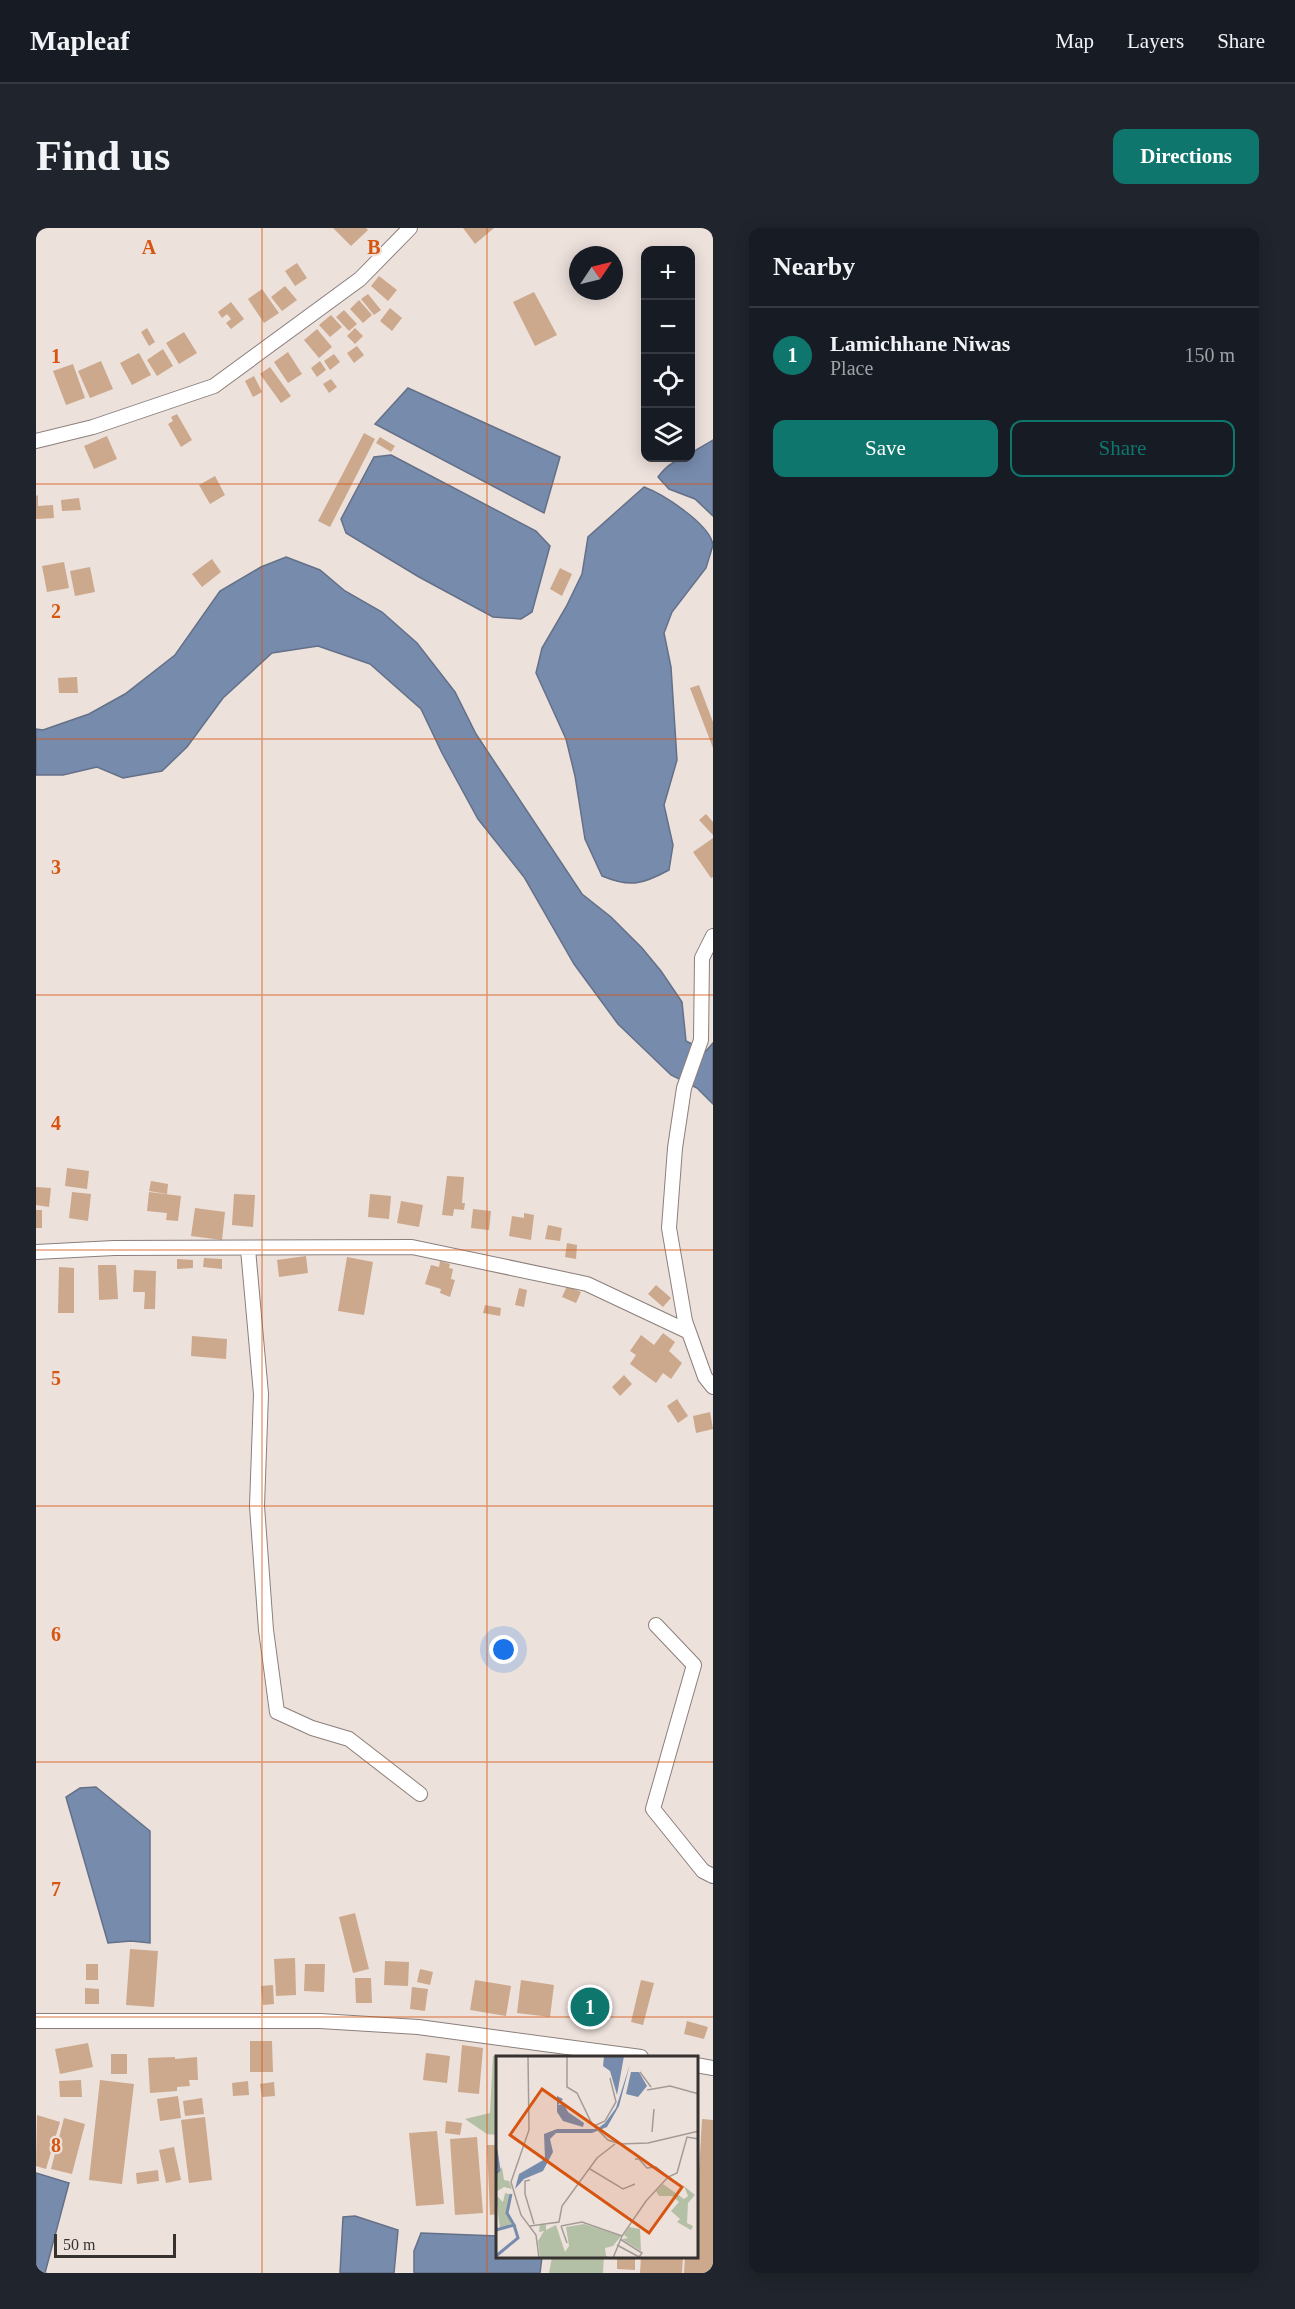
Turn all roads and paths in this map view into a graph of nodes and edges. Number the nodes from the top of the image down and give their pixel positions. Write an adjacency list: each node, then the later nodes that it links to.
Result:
1 (410, 228): 2 (street)
2 (36, 441)
3 (713, 936): 4 (street)
4 (708, 996): 7 (street)
5 (248, 1249): 6 (street); 7 (street); 10 (street)
6 (36, 1252)
7 (689, 1332): 8 (street)
8 (713, 1387)
9 (656, 1625): 11 (street)
10 (420, 1794)
11 (713, 1876)
12 (36, 2021): 13 (street)
13 (634, 2056)
14 (698, 2065): 15 (street)
15 (713, 2068)

